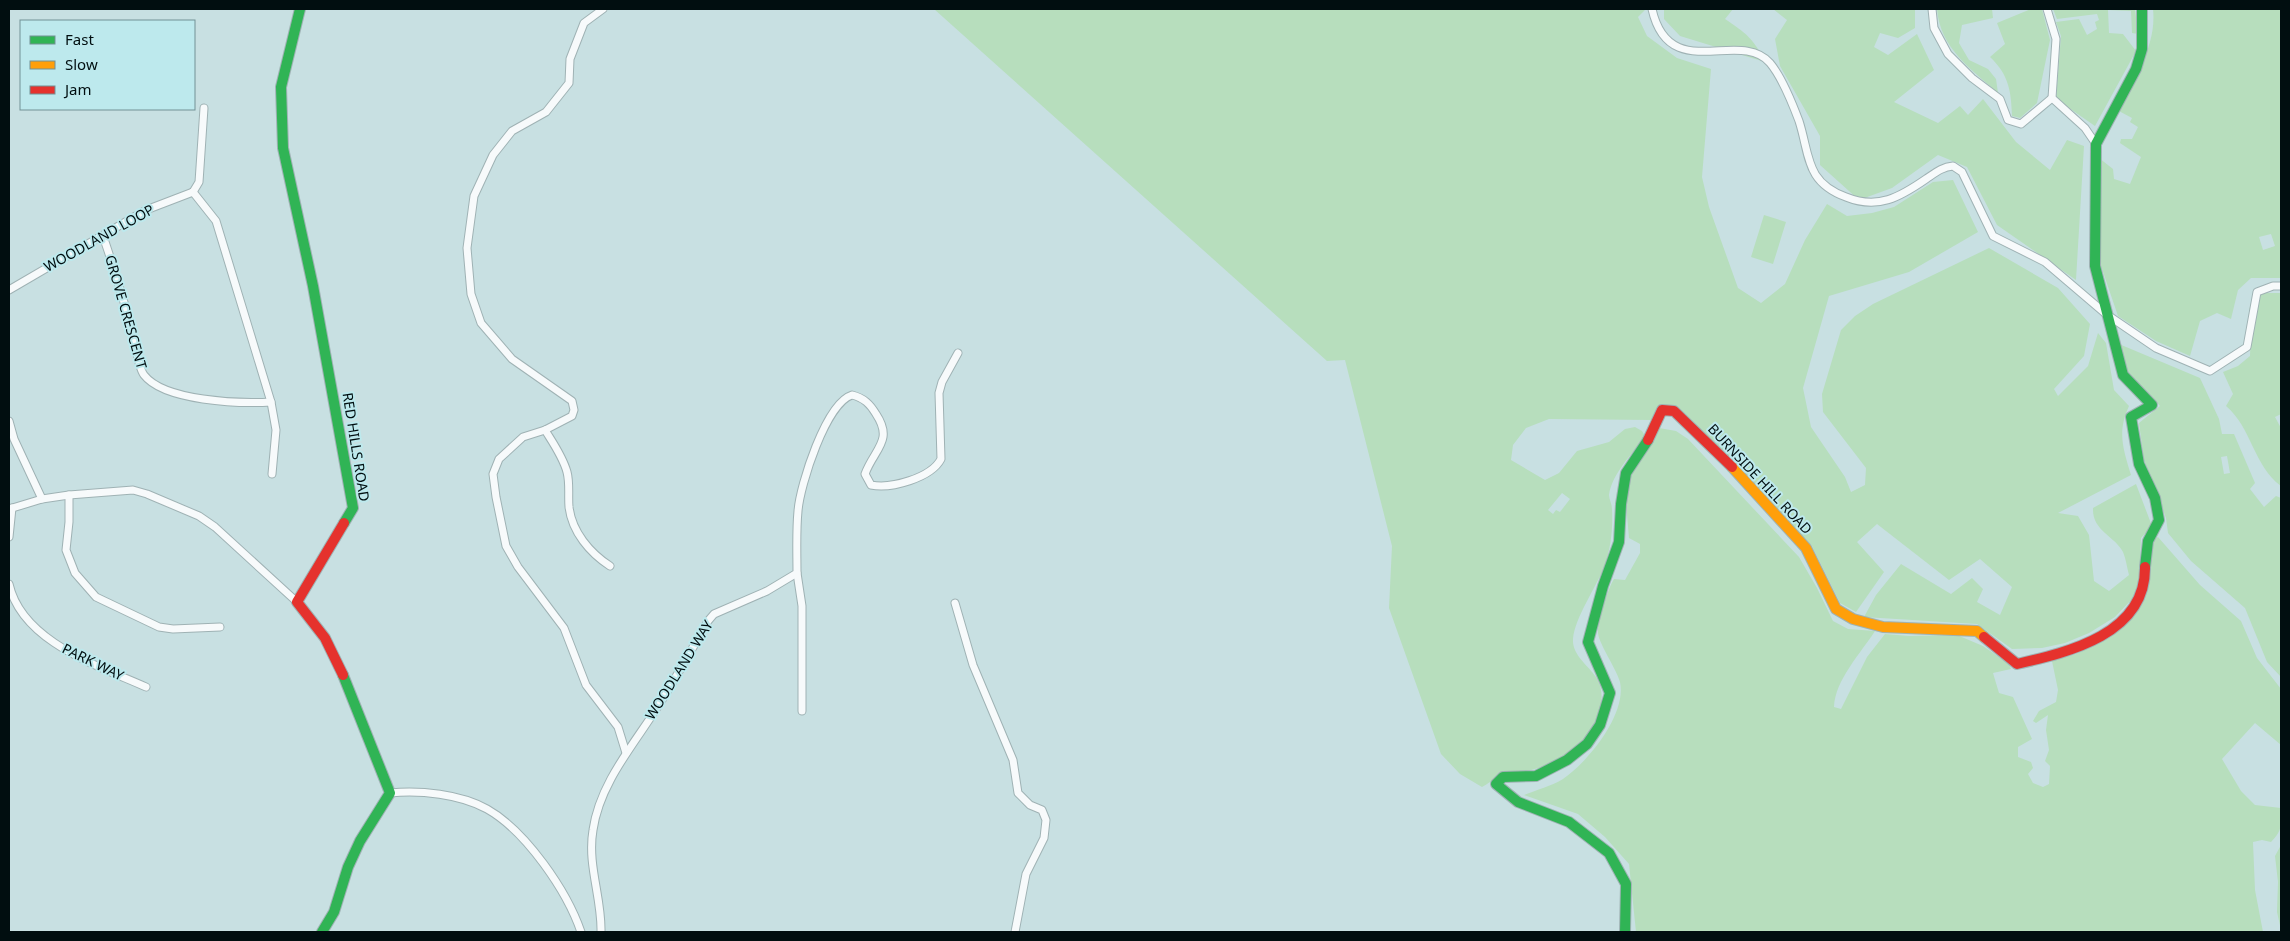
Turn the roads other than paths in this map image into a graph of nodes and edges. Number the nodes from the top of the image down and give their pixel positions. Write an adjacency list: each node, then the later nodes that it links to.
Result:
1 (300, 9): 27 (street, RED HILLS ROAD)
2 (603, 9): 18 (street)
3 (1652, 9): 14 (street)
4 (1932, 9): 7 (street)
5 (2047, 9): 7 (street)
6 (2142, 9): 9 (street)
7 (2052, 98): 9 (street)
8 (204, 108): 10 (street)
9 (2096, 144): 14 (street, BURNSIDE HILL ROAD)
10 (193, 192): 11 (street, WOODLAND LOOP); 16 (street)
11 (103, 236): 13 (street, WOODLAND LOOP); 16 (street, GROVE CRESCENT)
12 (2281, 286): 14 (street)
13 (9, 290)
14 (2106, 314): 38 (street, BURNSIDE HILL ROAD)
15 (958, 353): 25 (street)
16 (271, 402): 19 (street)
17 (9, 421): 21 (street)
18 (545, 430): 24 (street); 32 (street)
19 (272, 474)
20 (69, 495): 21 (street); 27 (street); 29 (street)
21 (42, 499): 22 (street)
22 (10, 509): 23 (street)
23 (9, 537)
24 (610, 566)
25 (797, 573): 31 (street); 32 (street, WOODLAND WAY)
26 (9, 584): 30 (street, PARK WAY)
27 (297, 602): 33 (street)
28 (955, 603): 37 (street)
29 (220, 626)
30 (146, 687)
31 (802, 711)
32 (626, 754): 36 (street, WOODLAND WAY)
33 (390, 793): 34 (street); 35 (street)
34 (322, 932)
35 (581, 932)
36 (601, 932)
37 (1015, 932)
38 (1625, 932)

